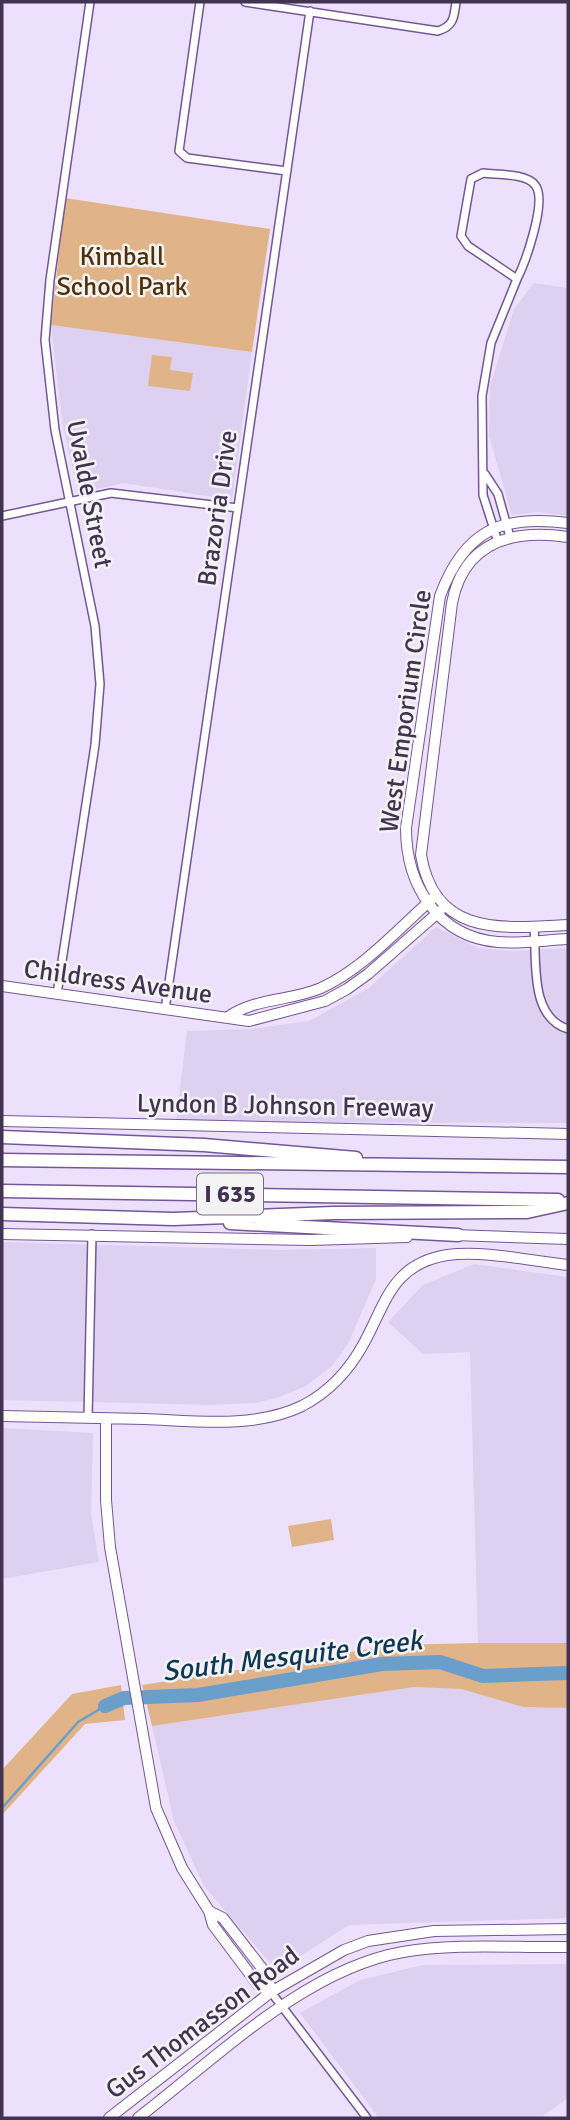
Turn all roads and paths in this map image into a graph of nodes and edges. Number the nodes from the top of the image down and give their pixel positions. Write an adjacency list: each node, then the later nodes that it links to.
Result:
1 (90, 2): 9 (street, Uvalde Street)
2 (200, 2): 6 (street)
3 (245, 2): 5 (street)
4 (456, 2): 5 (street)
5 (310, 11): 6 (street, Brazoria Drive)
6 (287, 172): 10 (street, Brazoria Drive)
7 (517, 279): 7 (street); 8 (street)
8 (485, 473): 12 (street); 14 (street)
9 (70, 502): 10 (street); 11 (street); 33 (street, Uvalde Street)
10 (238, 508): 34 (street, Brazoria Drive)
11 (2, 516)
12 (506, 523): 13 (street, West Emporium Circle); 14 (street, West Emporium Circle); 15 (street)
13 (568, 523)
14 (494, 528): 17 (street); 18 (street, West Emporium Circle)
15 (510, 537): 16 (street); 17 (street, West Emporium Circle)
16 (568, 537)
17 (498, 542): 19 (street, West Emporium Circle)
18 (432, 648): 19 (street); 20 (street, West Emporium Circle)
19 (446, 650): 21 (street, West Emporium Circle)
20 (418, 746): 21 (street); 23 (street, West Emporium Circle)
21 (433, 748): 22 (street, West Emporium Circle)
22 (436, 895): 23 (street, Childress Avenue); 24 (street, West Emporium Circle)
23 (427, 903): 25 (street, West Emporium Circle); 30 (street, Childress Avenue)
24 (446, 906): 25 (street, Childress Avenue); 27 (street, West Emporium Circle)
25 (437, 914): 29 (street, West Emporium Circle); 31 (street, Childress Avenue)
26 (568, 925): 27 (street, West Emporium Circle)
27 (534, 927): 29 (street)
28 (568, 939): 29 (street, West Emporium Circle)
29 (535, 940): 36 (street)
30 (353, 968): 31 (street); 35 (street, Childress Avenue)
31 (360, 980): 35 (street, Childress Avenue)
32 (2, 986): 33 (street, Childress Avenue)
33 (57, 994): 34 (street, Childress Avenue)
34 (165, 1010): 35 (street, Childress Avenue)
35 (228, 1017)
36 (568, 1029)
37 (2, 1121): 38 (street, Lyndon B Johnson Freeway)
38 (568, 1134)
39 (2, 1137): 41 (highway)
40 (2, 1160): 41 (highway, I 635)
41 (391, 1165): 42 (highway, I 635)
42 (568, 1167)
43 (2, 1191): 44 (highway, I 635)
44 (568, 1202): 46 (highway)
45 (2, 1214): 46 (highway)
46 (195, 1218): 49 (highway)
47 (2, 1234): 48 (street)
48 (92, 1234): 49 (street); 53 (street)
49 (458, 1235): 50 (street)
50 (568, 1238)
51 (568, 1265): 54 (street)
52 (2, 1416): 53 (street)
53 (88, 1418): 54 (street)
54 (106, 1419): 61 (street)
55 (568, 1930): 56 (street, Gus Thomasson Road)
56 (473, 1931): 57 (street, Gus Thomasson Road); 59 (street)
57 (368, 1941): 60 (street); 61 (street, Gus Thomasson Road)
58 (568, 1947): 59 (street, Gus Thomasson Road)
59 (472, 1948): 60 (street, Gus Thomasson Road)
60 (372, 1960): 62 (street, Gus Thomasson Road)
61 (271, 1992): 62 (street); 63 (street, Gus Thomasson Road)
62 (281, 2007): 64 (street, Gus Thomasson Road); 65 (street)
63 (109, 2118)
64 (138, 2118)
65 (368, 2118)

